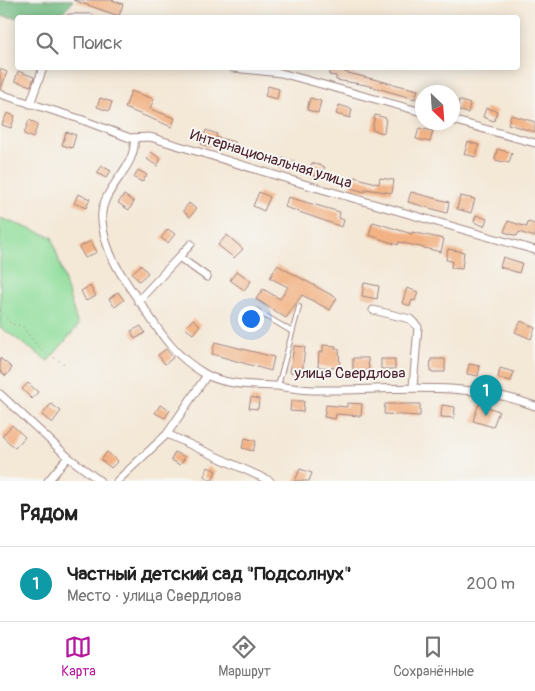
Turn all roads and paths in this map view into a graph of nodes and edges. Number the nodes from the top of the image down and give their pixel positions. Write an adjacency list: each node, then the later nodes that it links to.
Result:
1 (42, 70): 4 (street)
2 (248, 70): 5 (street)
3 (0, 94): 4 (street, Интернациональная улица)
4 (30, 104): 7 (street, Интернациональная улица)
5 (415, 110)
6 (460, 122): 8 (street)
7 (134, 138): 10 (street, Интернациональная улица); 13 (street, улица Свердлова)
8 (535, 143)
9 (191, 244): 11 (street)
10 (535, 250)
11 (179, 257): 12 (street); 13 (street)
12 (207, 277)
13 (138, 301): 20 (street, улица Свердлова)
14 (299, 307): 18 (lane)
15 (0, 310): 19 (path)
16 (373, 310): 22 (street)
17 (257, 311): 18 (lane)
18 (291, 331): 21 (lane)
19 (66, 365)
20 (207, 375): 21 (street, улица Свердлова); 25 (street)
21 (278, 386): 22 (street, улица Свердлова)
22 (413, 387): 24 (street, улица Свердлова)
23 (0, 394): 26 (street)
24 (535, 406)
25 (167, 434): 29 (street); 30 (street)
26 (68, 457): 27 (street); 28 (street)
27 (48, 481)
28 (100, 481)
29 (117, 481)
30 (270, 481)

